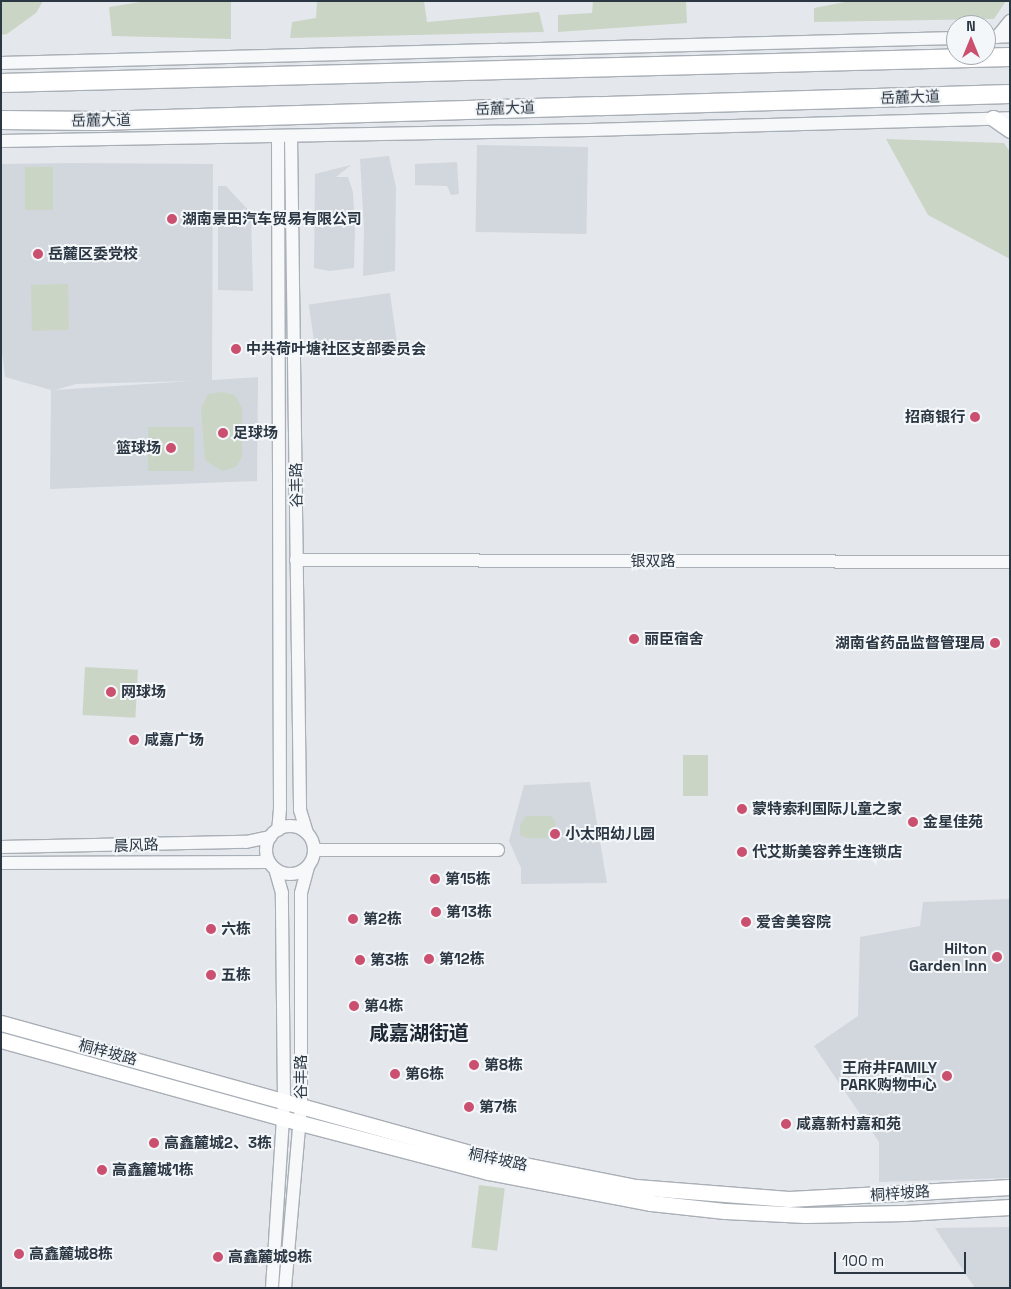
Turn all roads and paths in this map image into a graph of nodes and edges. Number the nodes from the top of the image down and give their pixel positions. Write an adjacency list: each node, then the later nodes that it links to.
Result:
1 (1010, 21): 2 (street)
2 (998, 37)
3 (946, 38): 5 (street)
4 (1010, 57): 6 (highway)
5 (1, 63)
6 (1, 83)
7 (1010, 94): 10 (highway, 岳麓大道)
8 (993, 118): 9 (street); 11 (main road); 12 (street)
9 (1010, 118)
10 (1, 120)
11 (1010, 130)
12 (291, 136): 13 (street); 15 (street, 谷丰路)
13 (278, 137): 14 (street); 18 (street, 谷丰路)
14 (1, 140)
15 (296, 560): 16 (street, 银双路); 17 (street, 谷丰路)
16 (1010, 562)
17 (307, 832): 18 (street); 20 (street)
18 (274, 833): 19 (street, 晨风路); 23 (street)
19 (1, 847)
20 (315, 850): 21 (street); 24 (street)
21 (498, 850)
22 (1, 863): 23 (street, 晨风路)
23 (272, 866): 24 (street); 27 (street, 谷丰路)
24 (308, 867): 28 (street, 谷丰路)
25 (1, 1023): 27 (main road, 桐梓坡路)
26 (1, 1040): 29 (main road, 桐梓坡路)
27 (284, 1100): 28 (main road, 桐梓坡路); 29 (street, 谷丰路)
28 (301, 1105): 30 (street, 谷丰路); 31 (main road, 桐梓坡路)
29 (282, 1118): 30 (main road, 桐梓坡路); 33 (street, 谷丰路)
30 (300, 1124): 32 (main road, 桐梓坡路); 34 (street, 谷丰路)
31 (1010, 1188)
32 (1010, 1207)
33 (272, 1288)
34 (285, 1288)

